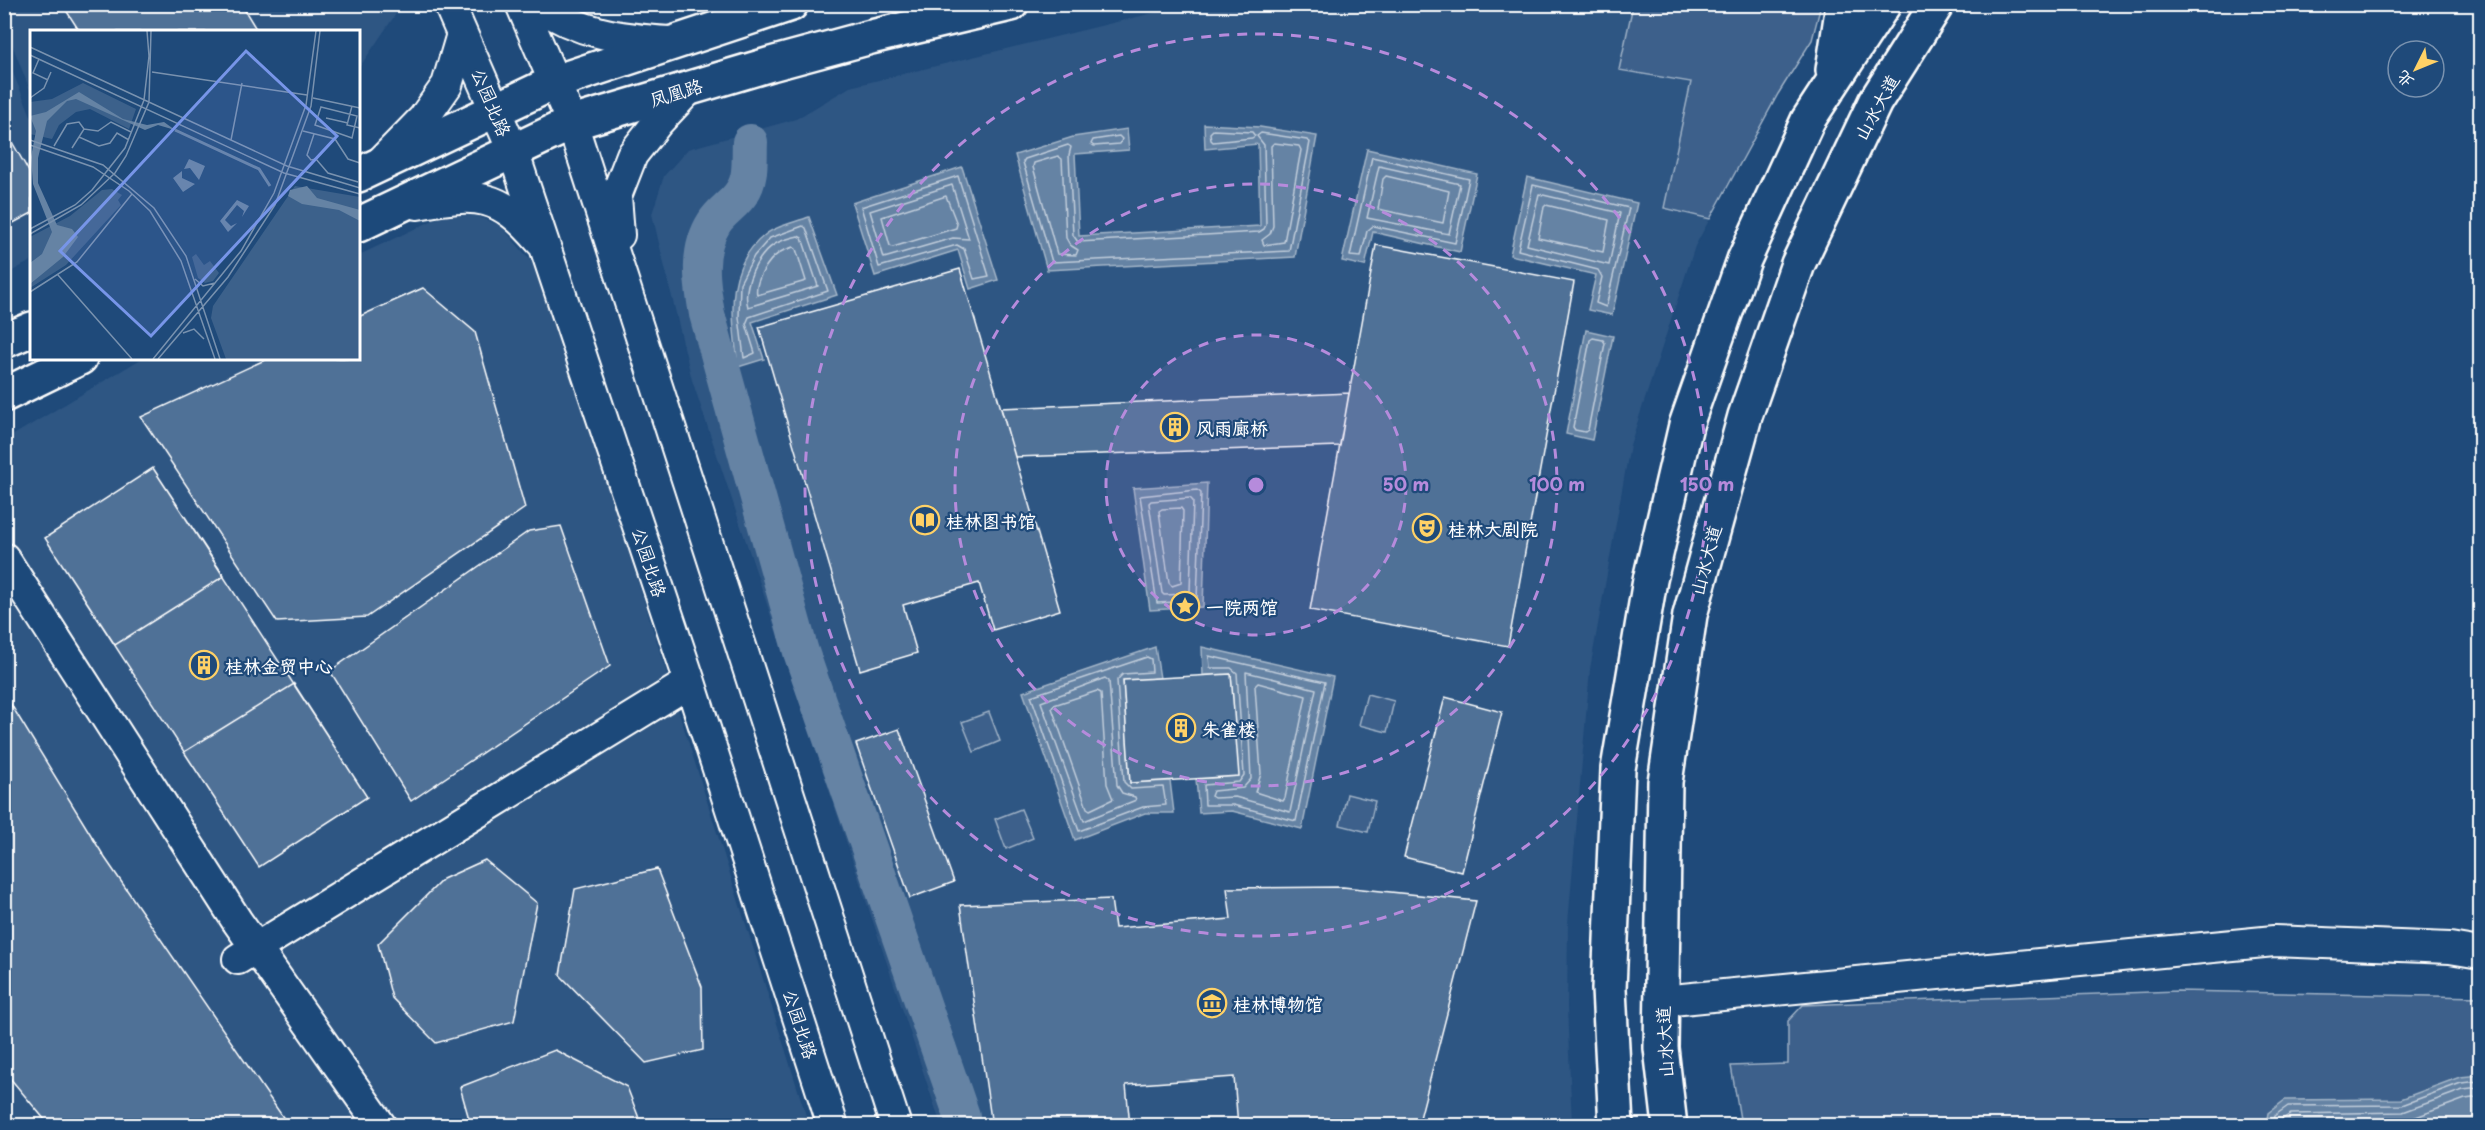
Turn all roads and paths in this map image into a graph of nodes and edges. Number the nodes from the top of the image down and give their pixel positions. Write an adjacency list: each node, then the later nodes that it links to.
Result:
1 (449, 4): 9 (main road, 公园北路)
2 (521, 4): 11 (main road)
3 (536, 4): 10 (main road)
4 (792, 4): 10 (main road)
5 (1011, 4): 12 (main road, 凤凰路)
6 (1843, 4): 13 (main road)
7 (1884, 4): 13 (main road)
8 (1937, 4): 31 (main road, 山水大道)
9 (462, 34): 14 (main road, 公园北路); 17 (main road)
10 (676, 43): 11 (main road)
11 (555, 82): 14 (main road); 15 (main road)
12 (691, 87): 15 (main road, 凤凰路); 21 (main road)
13 (1828, 90): 36 (main road)
14 (496, 110): 16 (main road, 公园北路); 17 (main road)
15 (572, 123): 16 (main road, 凤凰路); 21 (main road)
16 (513, 151): 18 (main road, 凤凰路); 20 (main road, 公园北路)
17 (368, 170)
18 (396, 207): 19 (main road, 凤凰路); 20 (main road)
19 (360, 224)
20 (544, 246): 28 (main road, 公园北路)
21 (623, 283): 35 (main road)
22 (30, 329): 23 (main road)
23 (4, 341)
24 (76, 360): 25 (main road)
25 (4, 395)
26 (4, 558): 30 (main road)
27 (4, 588): 30 (main road)
28 (692, 688): 30 (main road); 34 (main road, 公园北路)
29 (2481, 953): 31 (main road)
30 (251, 960): 32 (main road); 33 (main road)
31 (1662, 1001): 37 (main road, 山水大道)
32 (359, 1125)
33 (381, 1125)
34 (833, 1125)
35 (896, 1125)
36 (1616, 1125)
37 (1670, 1125)

